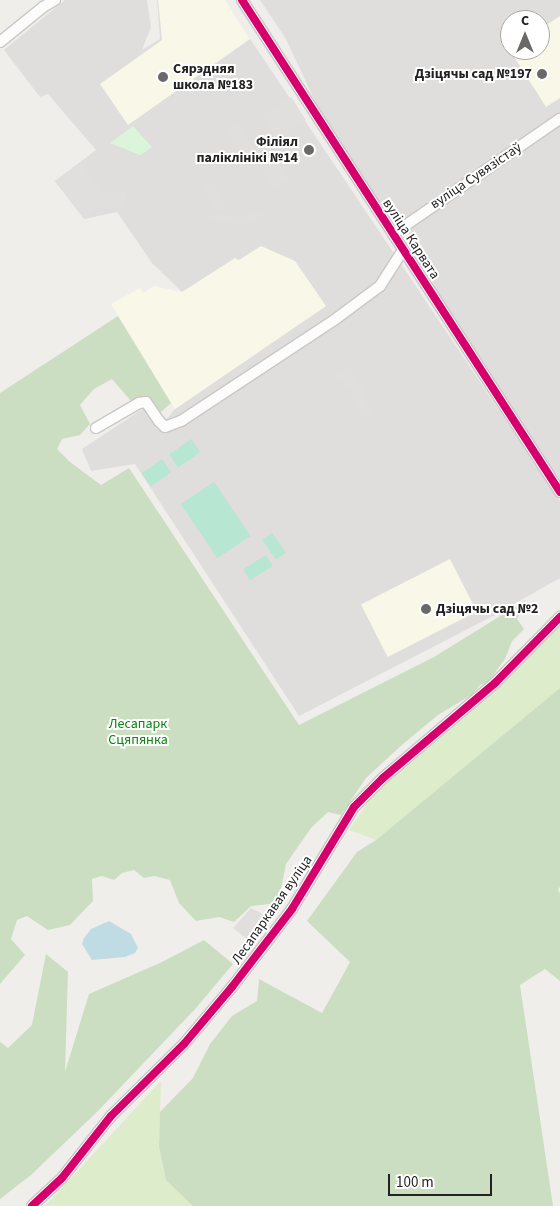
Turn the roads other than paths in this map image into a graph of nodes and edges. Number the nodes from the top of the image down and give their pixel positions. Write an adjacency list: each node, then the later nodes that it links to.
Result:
1 (55, 0): 3 (street)
2 (242, 0): 6 (street, вуліца Карвата)
3 (45, 3): 4 (street)
4 (0, 42)
5 (560, 119): 6 (street, вуліца Сувязістаў)
6 (393, 234): 7 (street, вуліца Карвата)
7 (403, 250): 8 (street); 9 (street, вуліца Карвата)
8 (96, 428)
9 (560, 492)
10 (560, 617): 11 (street, Лесапаркавая вуліца)
11 (32, 1206)

